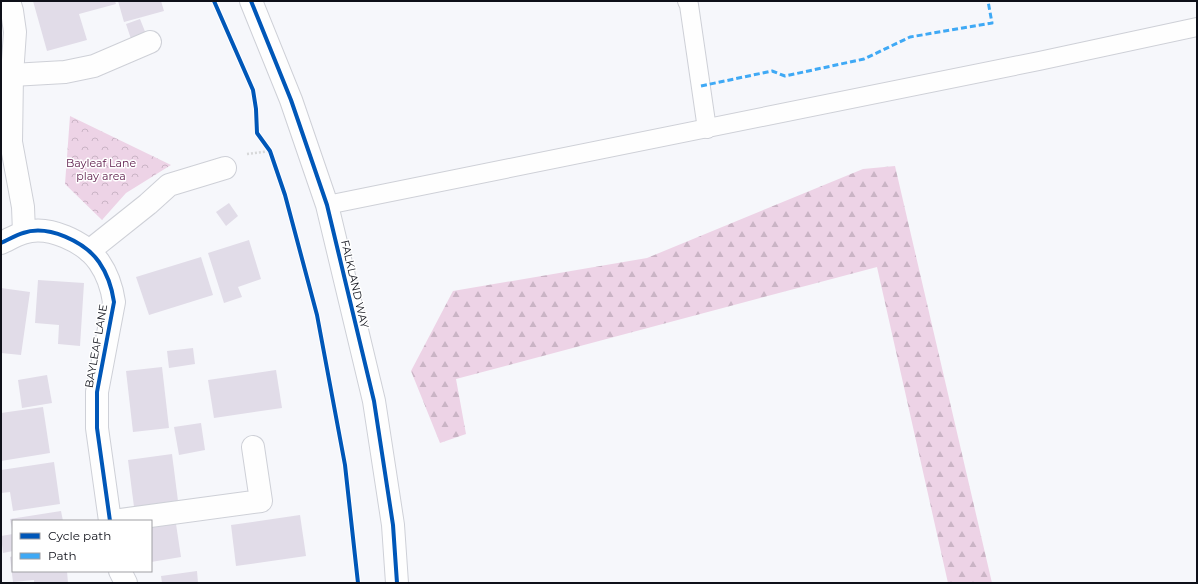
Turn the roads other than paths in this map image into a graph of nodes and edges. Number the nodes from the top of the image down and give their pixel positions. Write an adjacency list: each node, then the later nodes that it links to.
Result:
1 (9, 1): 6 (street)
2 (251, 1): 9 (street, FALKLAND WAY)
3 (689, 2): 7 (lane)
4 (1197, 27): 7 (lane)
5 (150, 42): 6 (street)
6 (12, 75): 10 (street)
7 (707, 129): 9 (lane)
8 (224, 168): 12 (street)
9 (328, 206): 18 (street, FALKLAND WAY)
10 (24, 232): 11 (street, BAYLEAF LANE); 12 (street, BAYLEAF LANE)
11 (1, 243)
12 (89, 251): 14 (street, BAYLEAF LANE)
13 (253, 447): 15 (street)
14 (110, 520)
15 (120, 520)
16 (120, 572): 17 (street)
17 (126, 583)
18 (397, 583)

